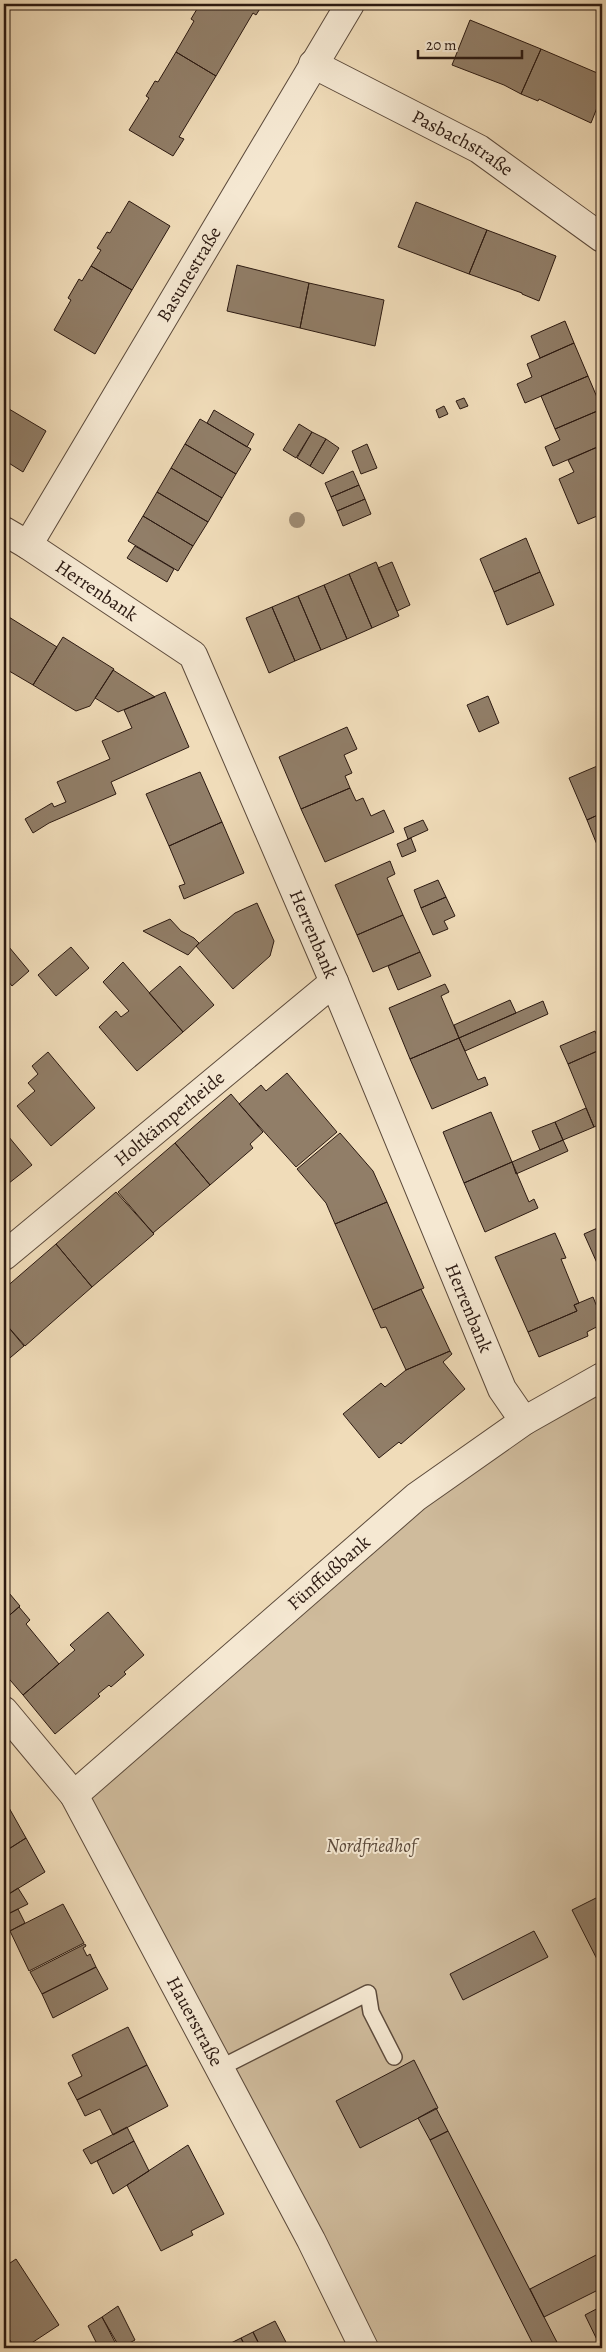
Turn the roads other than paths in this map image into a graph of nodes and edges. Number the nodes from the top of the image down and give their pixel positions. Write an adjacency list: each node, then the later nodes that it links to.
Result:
1 (350, 4): 2 (street, Basunestraße)
2 (313, 64): 3 (street, Pasbachstraße); 5 (street, Basunestraße)
3 (602, 238)
4 (4, 532): 5 (street, Herrenbank)
5 (28, 545): 6 (street, Herrenbank)
6 (334, 982): 7 (street, Holtkämperheide); 9 (street, Herrenbank)
7 (4, 1256)
8 (602, 1377): 9 (street, Fünffußbank)
9 (524, 1421): 11 (street, Fünffußbank)
10 (4, 1711): 11 (street, Hauerstraße)
11 (74, 1795): 13 (street, Hauerstraße)
12 (394, 2057): 13 (lane)
13 (220, 2068): 14 (street, Hauerstraße)
14 (364, 2348)

